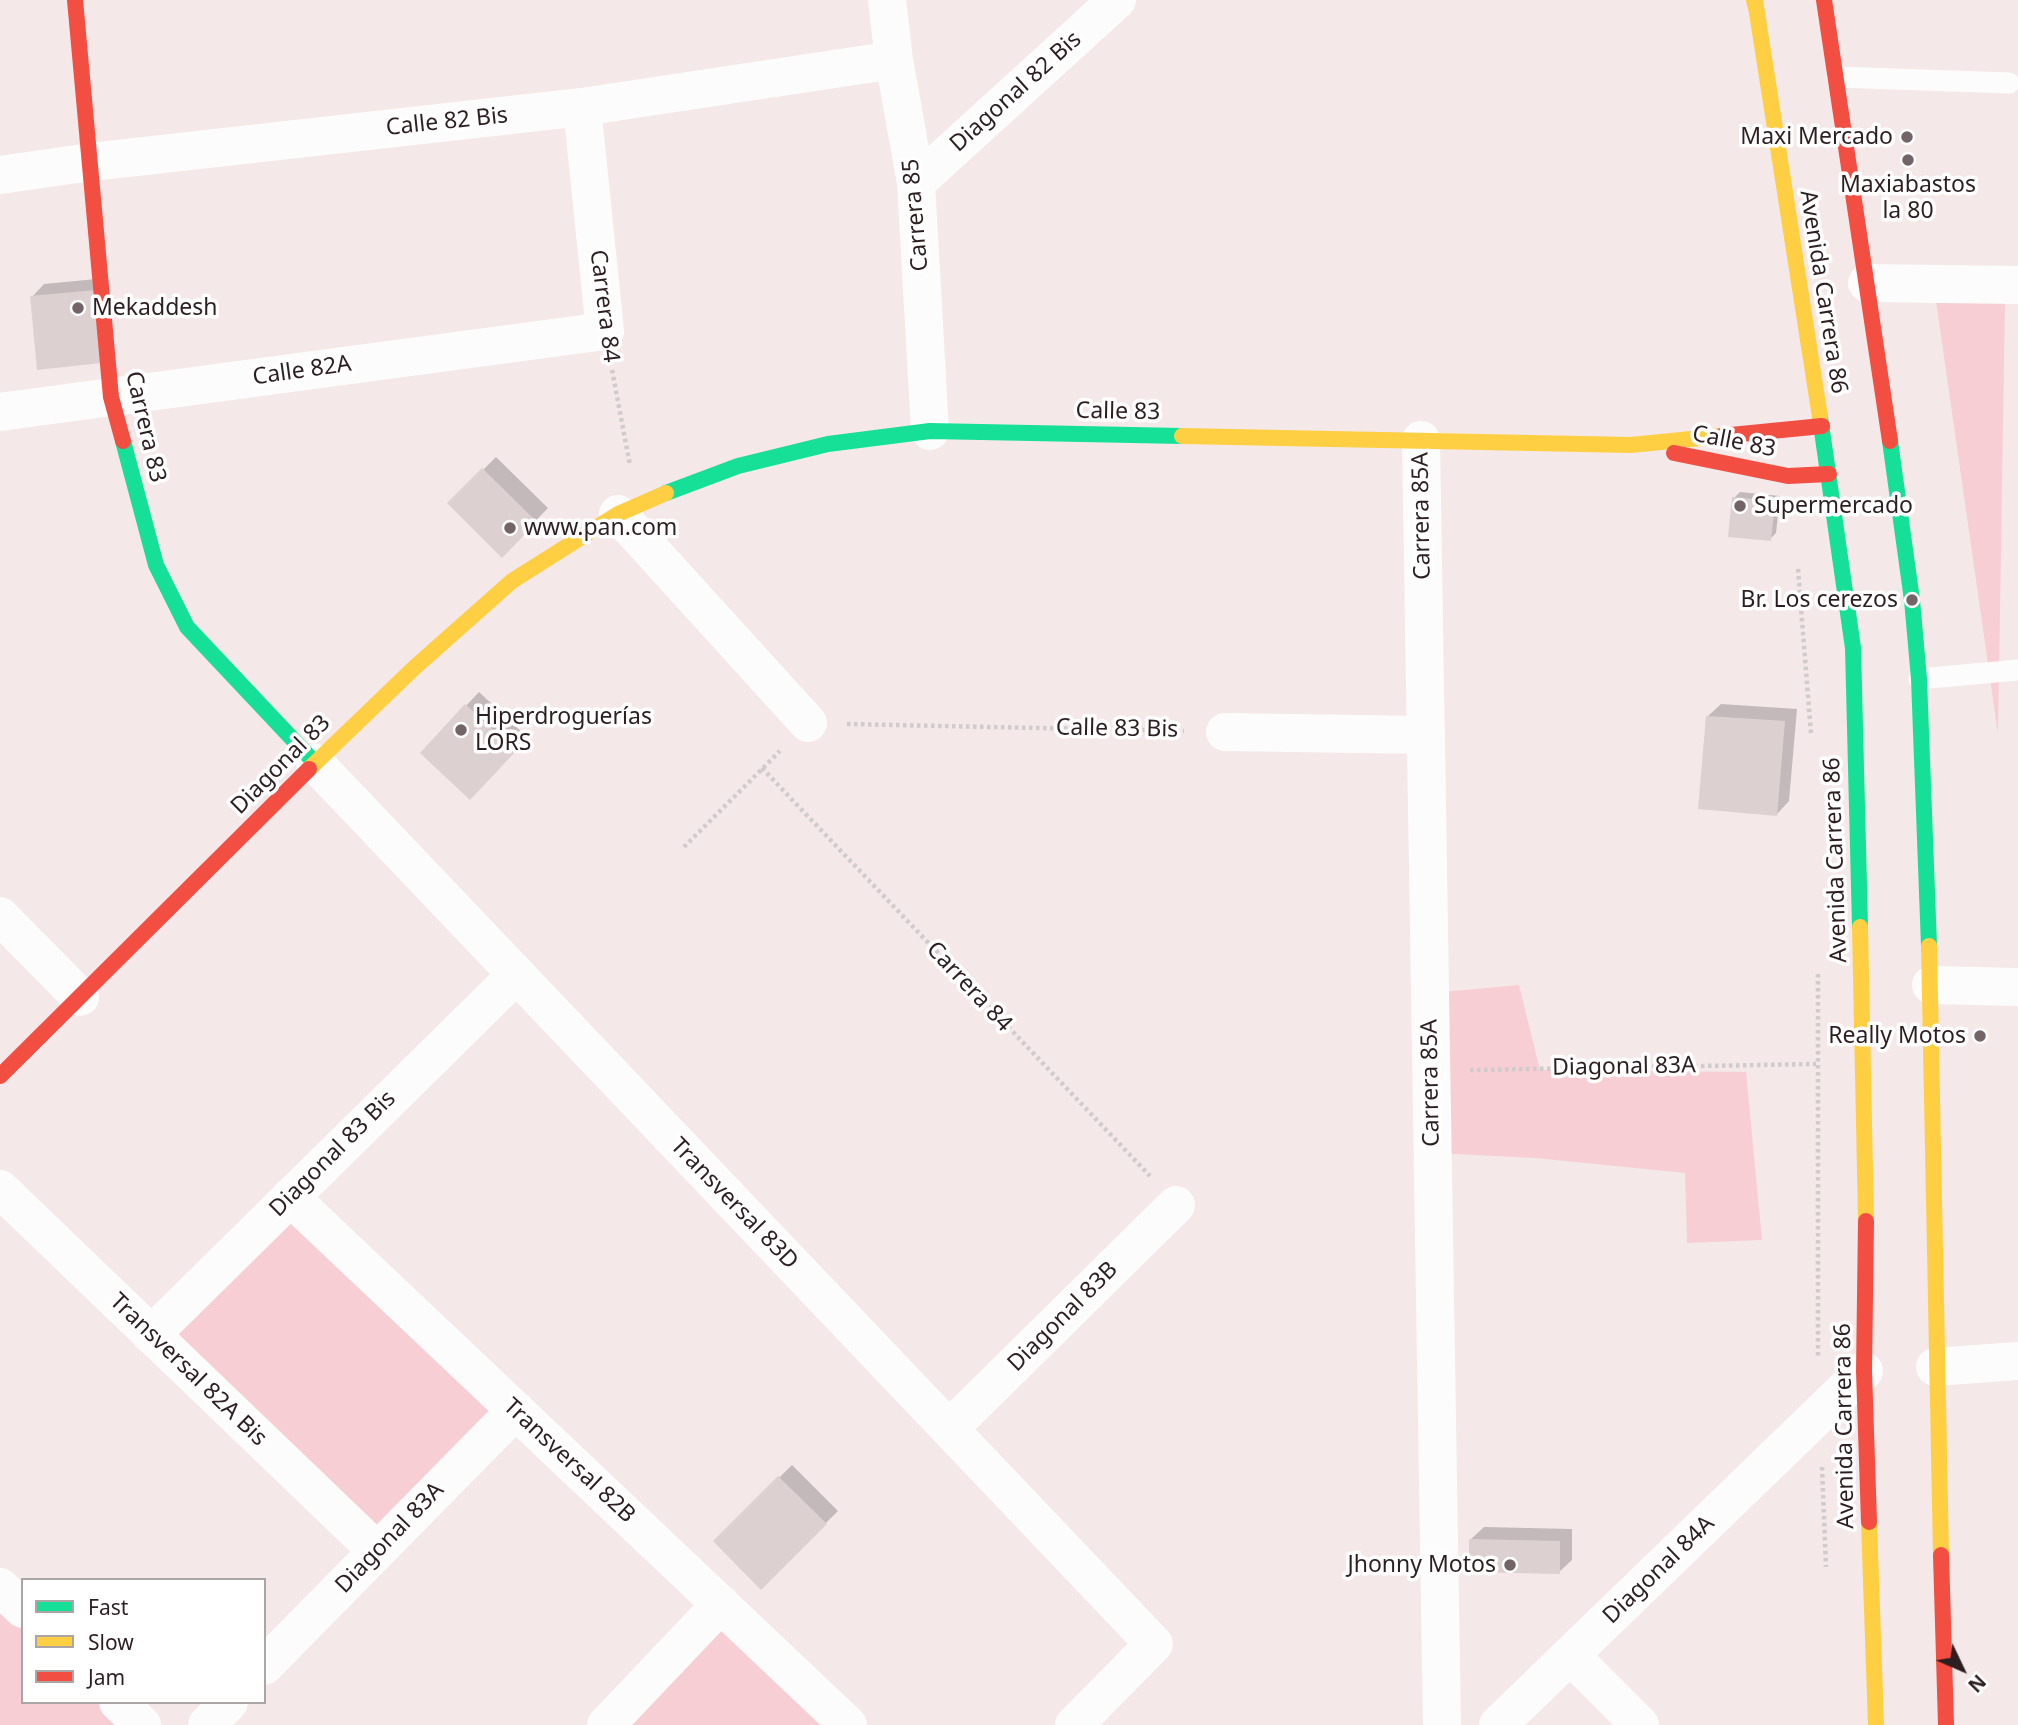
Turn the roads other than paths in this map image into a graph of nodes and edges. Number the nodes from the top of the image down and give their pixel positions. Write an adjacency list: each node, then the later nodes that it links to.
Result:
1 (75, 0): 10 (main road, Carrera 83)
2 (887, 0): 6 (street, Carrera 85)
3 (1117, 0): 12 (street, Diagonal 82 Bis)
4 (1824, 0): 7 (main road, Avenida Carrera 86)
5 (1755, 3): 18 (main road, Avenida Carrera 86)
6 (894, 60): 9 (street, Calle 82 Bis); 12 (street, Carrera 85)
7 (1837, 77): 8 (lane); 13 (main road, Avenida Carrera 86)
8 (2009, 83)
9 (582, 107): 10 (street, Calle 82 Bis); 15 (street, Carrera 84)
10 (91, 162): 11 (street, Calle 82 Bis); 16 (main road, Carrera 83)
11 (0, 175)
12 (916, 183): 19 (street, Carrera 85)
13 (1867, 283): 14 (street); 25 (main road, Avenida Carrera 86)
14 (2018, 285)
15 (605, 331): 16 (street, Calle 82A)
16 (111, 397): 17 (street, Calle 82A); 29 (main road, Carrera 83)
17 (0, 412)
18 (1822, 426): 21 (main road, Calle 83); 22 (main road, Avenida Carrera 86)
19 (930, 431): 20 (main road, Calle 83); 23 (main road, Calle 83)
20 (1421, 440): 21 (main road, Calle 83); 28 (street, Carrera 85A)
21 (1631, 444): 22 (main road, Calle 83)
22 (1829, 474): 42 (main road, Avenida Carrera 86)
23 (628, 509): 26 (street); 29 (main road, Diagonal 83)
24 (2018, 670): 25 (lane)
25 (1919, 679): 32 (main road, Avenida Carrera 86)
26 (808, 723)
27 (1225, 732): 28 (street)
28 (1426, 735): 60 (street, Carrera 85A)
29 (315, 763): 31 (street, Transversal 83D); 34 (main road, Diagonal 83)
30 (0, 916): 34 (street)
31 (516, 975): 37 (street, Diagonal 83 Bis); 45 (street, Transversal 83D)
32 (1931, 985): 33 (street); 41 (main road, Avenida Carrera 86)
33 (2018, 987)
34 (80, 997): 35 (main road, Diagonal 83)
35 (0, 1076)
36 (0, 1189): 39 (street, Transversal 82A Bis)
37 (290, 1197): 39 (street, Diagonal 83 Bis); 43 (street, Transversal 82B)
38 (1177, 1205): 45 (street, Diagonal 83B)
39 (151, 1335): 47 (street, Transversal 82A Bis)
40 (2018, 1361): 41 (street)
41 (1935, 1367): 64 (main road, Avenida Carrera 86)
42 (1864, 1371): 44 (street, Diagonal 84A); 46 (main road, Avenida Carrera 86)
43 (516, 1410): 47 (street, Diagonal 83A); 49 (street, Transversal 82B)
44 (1819, 1415): 46 (street); 51 (street, Diagonal 84A)
45 (949, 1429): 59 (street, Transversal 83D)
46 (1867, 1438): 63 (main road, Avenida Carrera 86)
47 (377, 1551): 52 (street, Diagonal 83A)
48 (0, 1587): 50 (street)
49 (721, 1604): 57 (street); 58 (street, Transversal 82B)
50 (21, 1607)
51 (1570, 1655): 61 (street, Diagonal 84A); 62 (street)
52 (266, 1664)
53 (120, 1704): 55 (street)
54 (227, 1704): 56 (street)
55 (142, 1725)
56 (207, 1725)
57 (606, 1725)
58 (848, 1725)
59 (1073, 1725)
60 (1442, 1725)
61 (1498, 1725)
62 (1640, 1725)
63 (1876, 1725)
64 (1945, 1725)

